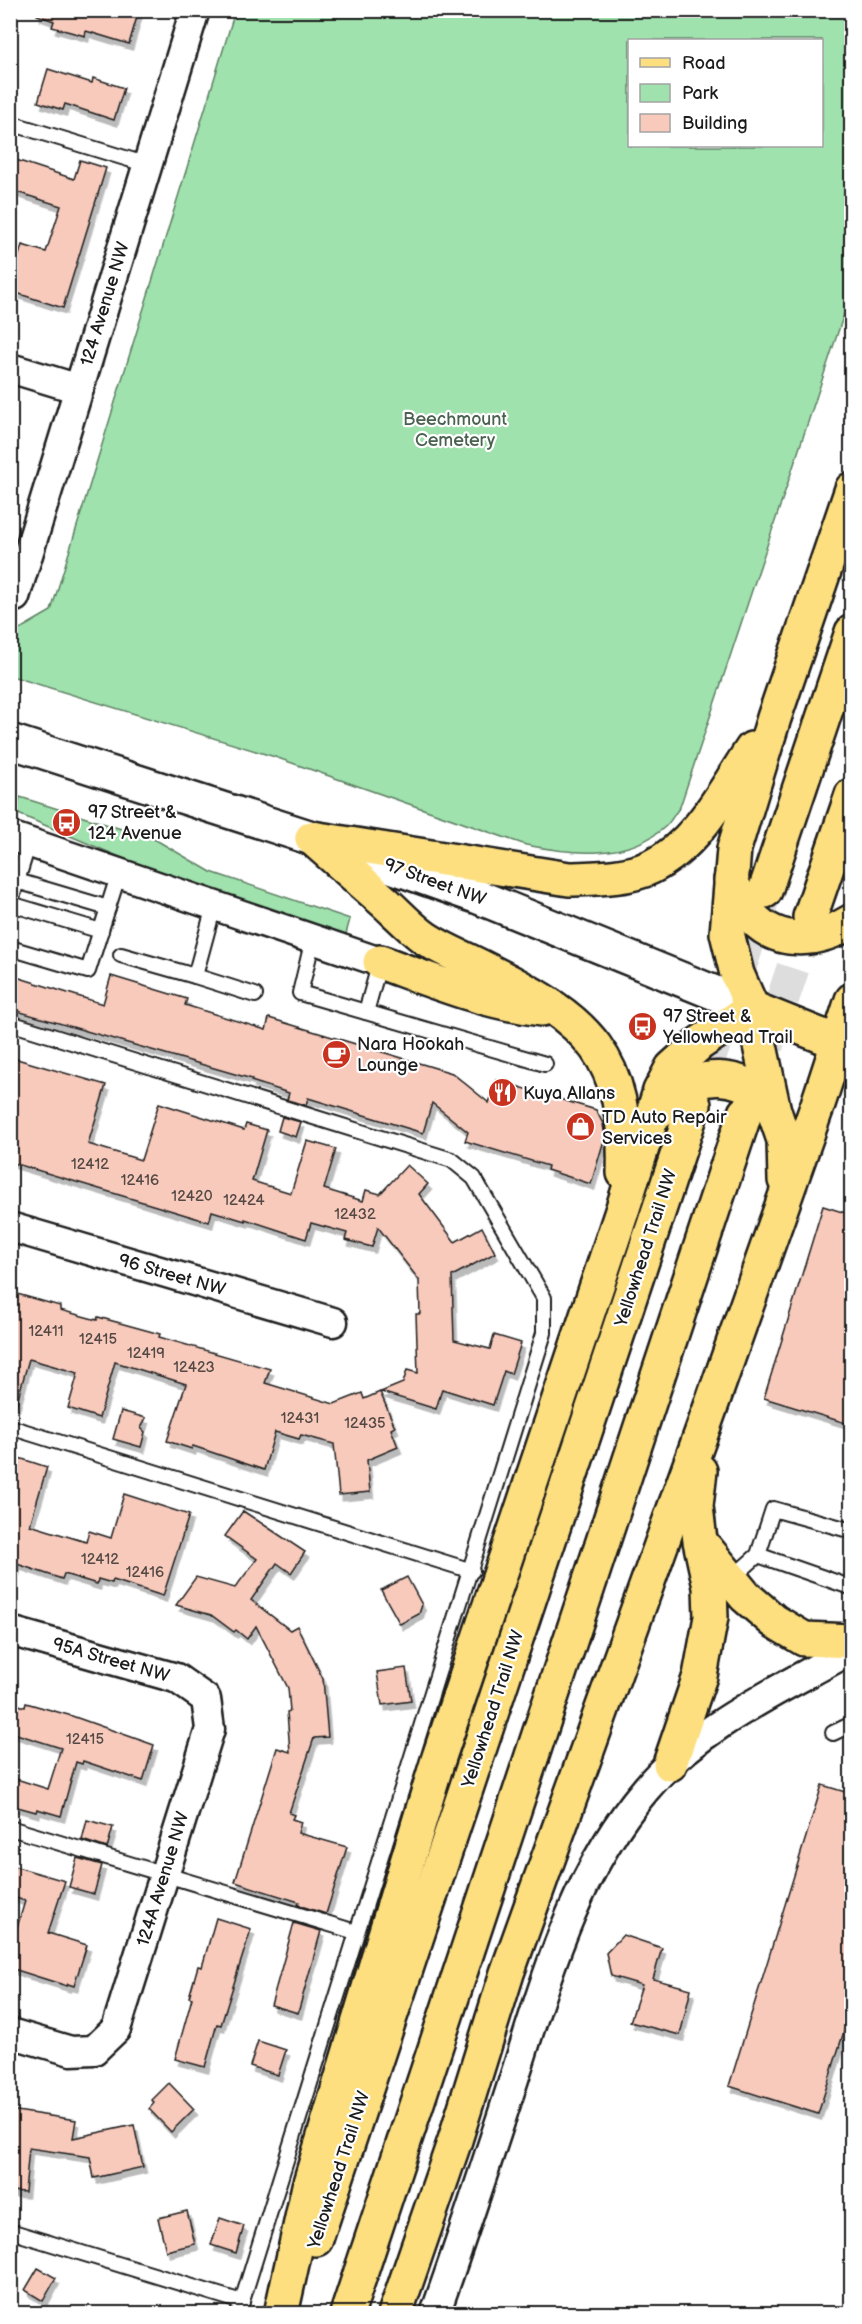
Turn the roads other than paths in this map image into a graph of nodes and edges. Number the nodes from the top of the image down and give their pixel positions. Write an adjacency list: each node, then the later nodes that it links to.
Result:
1 (195, 10): 3 (street, 124 Avenue NW)
2 (10, 123): 3 (lane)
3 (148, 165): 5 (street, 124 Avenue NW)
4 (10, 368): 5 (street)
5 (79, 388): 7 (street, 124 Avenue NW)
6 (852, 489): 9 (main road)
7 (13, 596)
8 (852, 632): 17 (main road)
9 (774, 718): 12 (main road); 15 (main road)
10 (10, 741): 12 (main road, 97 Street NW)
11 (852, 795): 21 (main road)
12 (312, 838): 31 (main road, 97 Street NW); 32 (main road)
13 (20, 839): 14 (street); 16 (lane)
14 (119, 873): 19 (street); 20 (lane)
15 (731, 880): 22 (main road); 31 (main road)
16 (17, 881): 18 (lane); 20 (lane)
17 (765, 891)
18 (11, 904): 23 (lane)
19 (214, 906): 24 (street); 28 (lane)
20 (108, 908): 23 (lane)
21 (810, 917)
22 (852, 921)
23 (100, 931): 25 (lane)
24 (314, 939): 27 (street); 33 (lane)
25 (10, 948)
26 (121, 955): 28 (lane)
27 (380, 962): 32 (main road); 33 (lane)
28 (195, 976): 29 (lane)
29 (255, 995)
30 (852, 1000): 35 (main road)
31 (752, 1008): 35 (main road, 97 Street NW); 38 (main road); 39 (main road)
32 (558, 1010): 41 (main road)
33 (366, 1012): 36 (lane)
34 (10, 1023): 49 (lane)
35 (845, 1046): 40 (main road)
36 (544, 1064)
37 (694, 1105): 66 (main road, Yellowhead Trail NW)
38 (760, 1112): 39 (main road); 40 (main road); 67 (main road)
39 (649, 1124): 41 (main road)
40 (785, 1198): 44 (main road)
41 (622, 1211): 65 (main road)
42 (10, 1227): 43 (street, 96 Street NW)
43 (333, 1322)
44 (705, 1423): 47 (main road); 68 (main road)
45 (10, 1426): 49 (lane)
46 (852, 1531): 48 (lane)
47 (700, 1541): 50 (main road); 58 (main road)
48 (758, 1555): 50 (lane); 51 (lane)
49 (472, 1570): 61 (lane)
50 (731, 1579): 53 (main road)
51 (852, 1584)
52 (10, 1631): 55 (street, 95A Street NW)
53 (852, 1641)
54 (852, 1649): 58 (street)
55 (206, 1699): 60 (street, 124A Avenue NW)
56 (852, 1724): 57 (lane)
57 (833, 1733)
58 (670, 1764): 69 (street)
59 (10, 1828): 60 (lane)
60 (164, 1875): 61 (lane); 62 (street, 124A Avenue NW)
61 (356, 1932): 64 (lane)
62 (10, 2033)
63 (10, 2231): 64 (lane)
64 (240, 2307)
65 (281, 2313)
66 (292, 2313)
67 (347, 2313)
68 (395, 2313)
69 (435, 2313)

